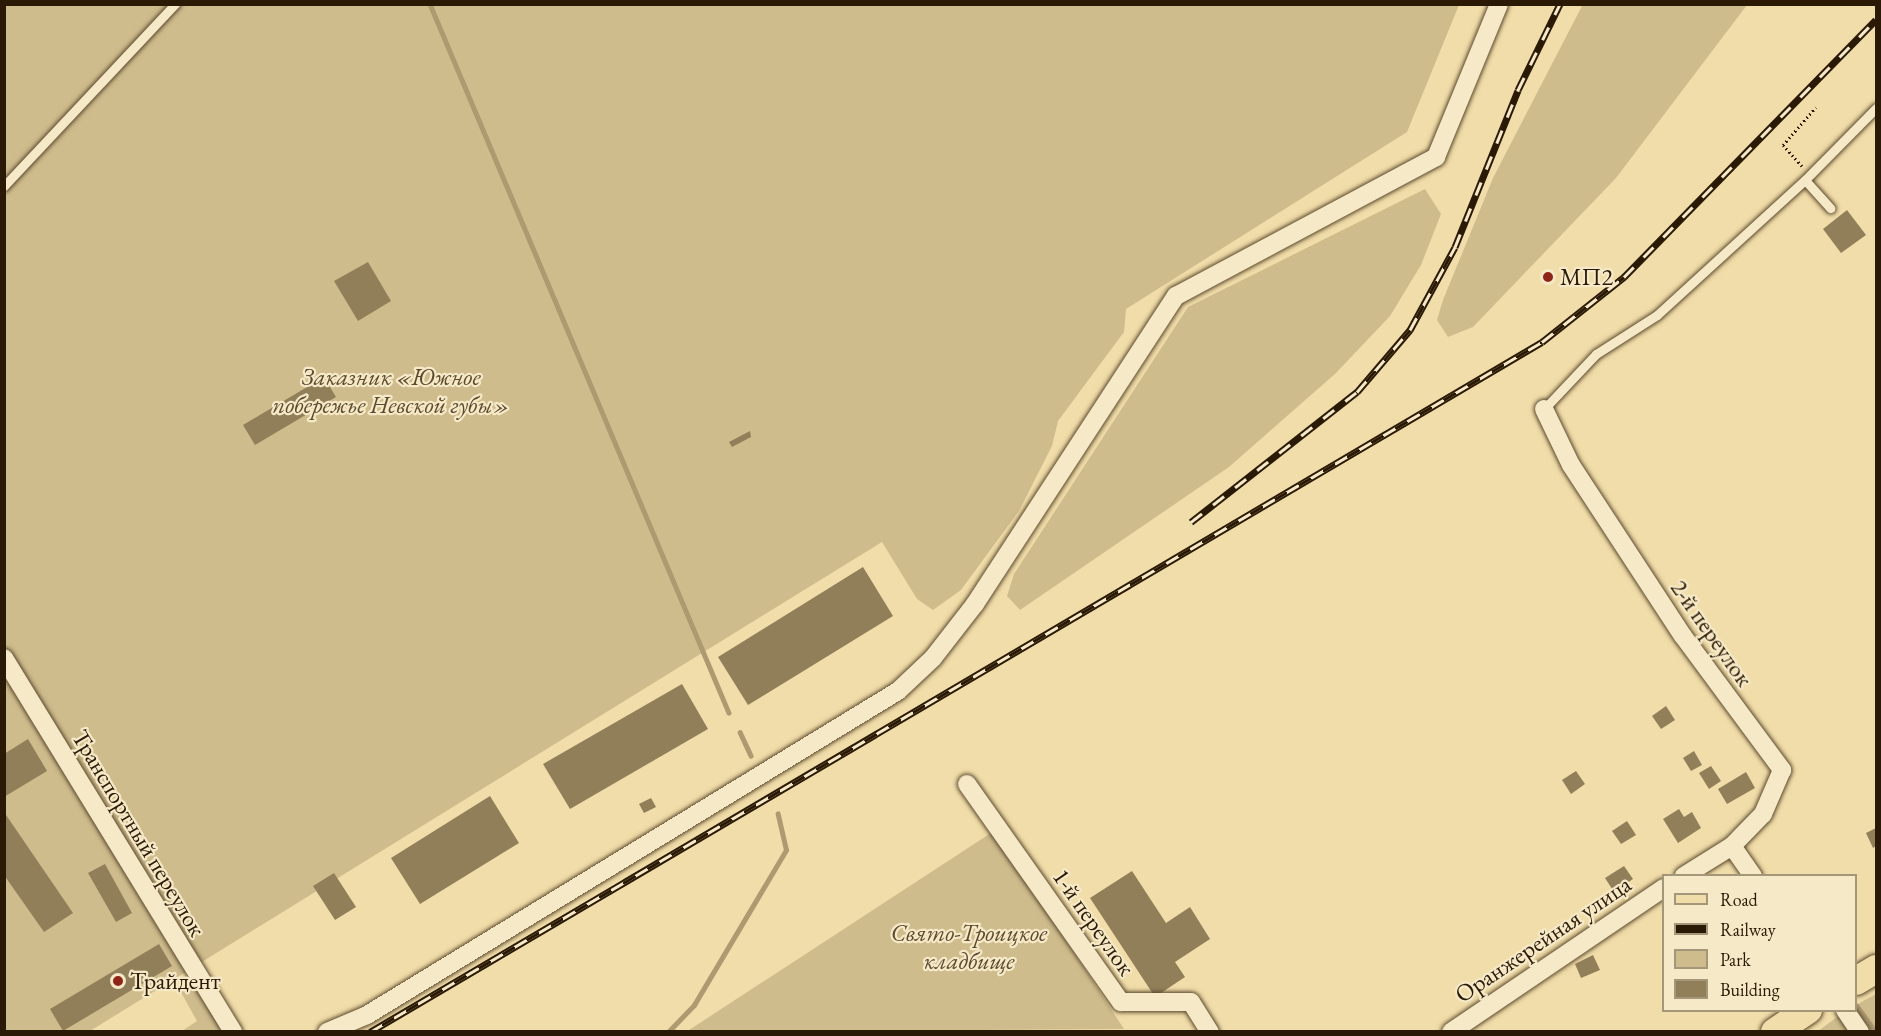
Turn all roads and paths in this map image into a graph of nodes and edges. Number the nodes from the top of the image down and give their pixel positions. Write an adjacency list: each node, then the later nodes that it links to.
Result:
1 (175, 4): 6 (lane)
2 (1499, 4): 20 (street)
3 (1816, 107): 5 (path)
4 (1876, 108): 5 (lane)
5 (1805, 180): 7 (lane); 8 (lane)
6 (4, 186)
7 (1830, 208)
8 (1544, 409): 11 (street, 2-й переулок)
9 (4, 658): 19 (street, Транспортный переулок)
10 (967, 784): 21 (street, 1-й переулок)
11 (1732, 846): 12 (street); 13 (street)
12 (1687, 874)
13 (1752, 874)
14 (1662, 889): 22 (street, Оранжерейная улица)
15 (1876, 969): 16 (main road)
16 (1857, 980)
17 (1806, 1012): 23 (main road)
18 (1846, 1012): 24 (street)
19 (233, 1032)
20 (327, 1032)
21 (1210, 1032)
22 (1451, 1032)
23 (1776, 1032)
24 (1860, 1032)

